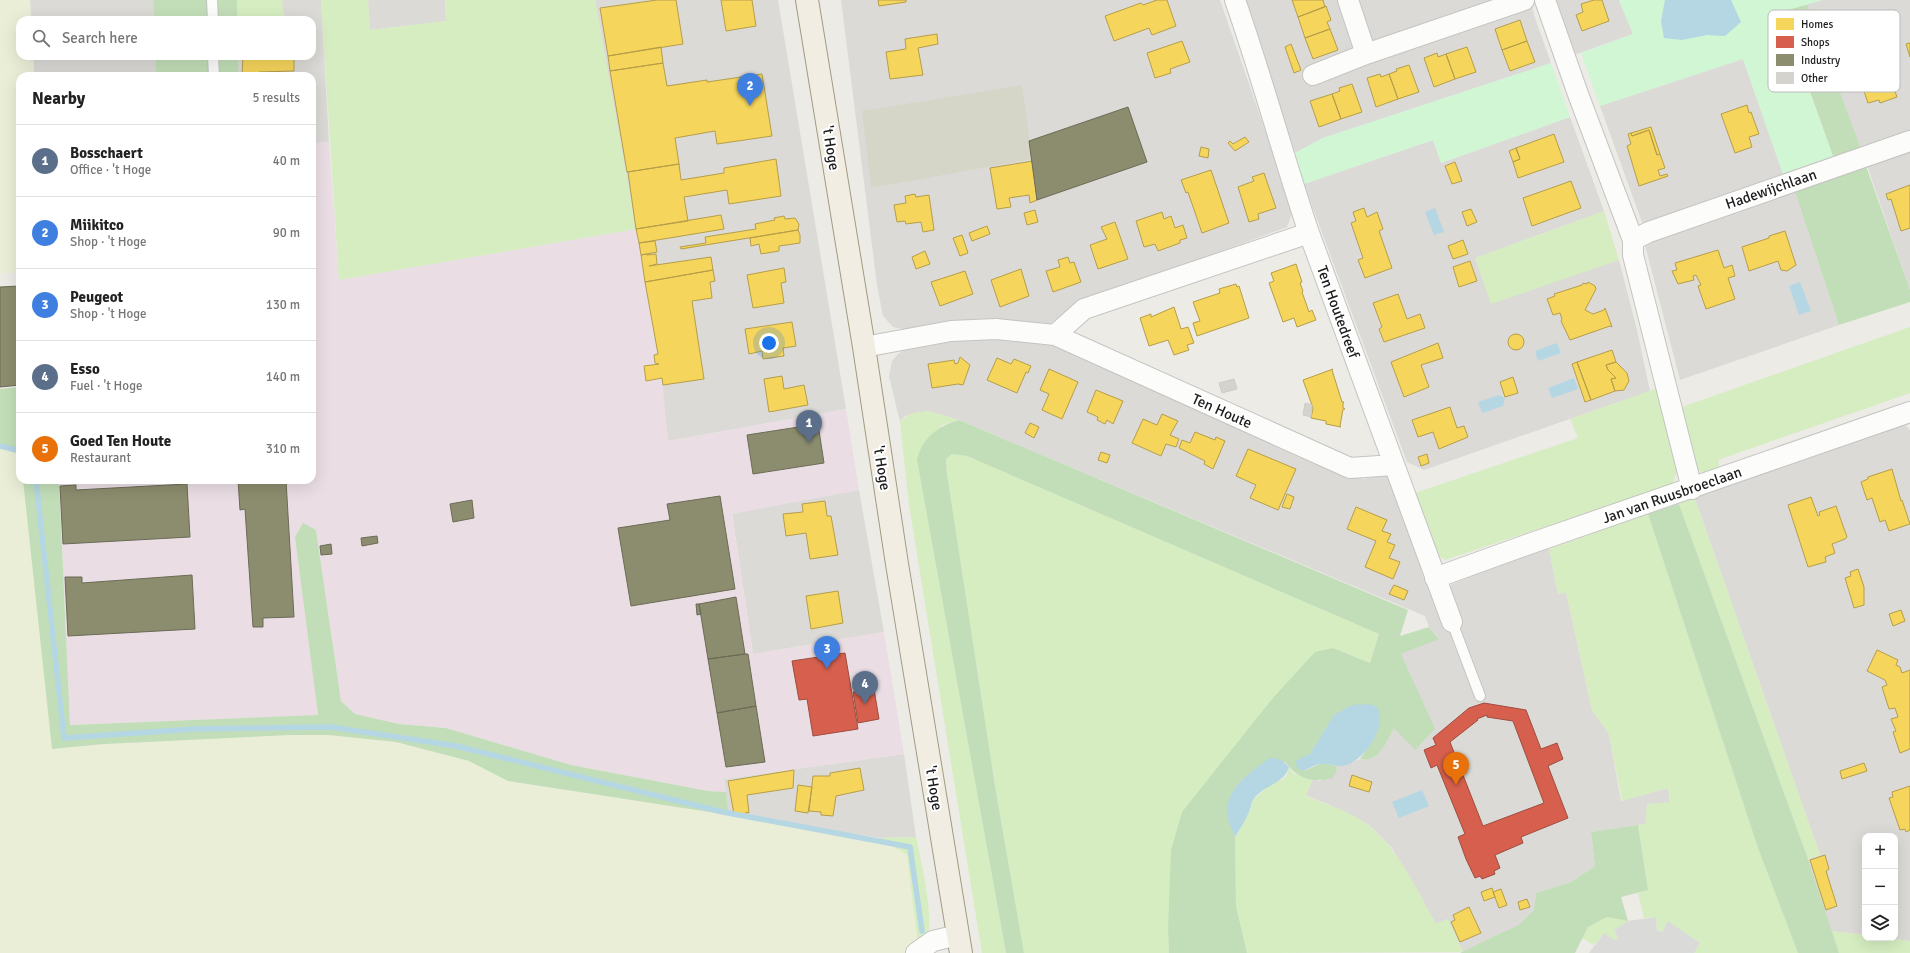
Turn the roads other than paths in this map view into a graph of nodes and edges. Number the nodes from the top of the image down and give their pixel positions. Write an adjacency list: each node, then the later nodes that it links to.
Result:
1 (212, 0): 7 (lane)
2 (807, 0): 16 (main road, 't Hoge)
3 (1235, 0): 13 (street, Ten Houtedreef)
4 (1348, 0): 8 (street)
5 (1524, 0): 8 (street)
6 (1545, 0): 14 (street)
7 (213, 16)
8 (1366, 54): 11 (street)
9 (213, 60): 10 (lane)
10 (214, 72)
11 (1313, 75)
12 (1910, 141): 14 (street, Hadewijchlaan)
13 (1309, 233): 15 (street); 18 (street, Ten Houtedreef)
14 (1633, 240): 19 (street)
15 (1055, 335): 16 (street, Ten Houte); 18 (street, Ten Houte)
16 (864, 347): 23 (main road, 't Hoge)
17 (1910, 412): 19 (street, Jan van Ruusbroeclaan)
18 (1394, 465): 20 (street, Ten Houtedreef)
19 (1692, 489): 20 (street, Jan van Ruusbroeclaan)
20 (1435, 578): 21 (street, Ten Houtedreef)
21 (1452, 622): 22 (lane)
22 (1480, 696)
23 (960, 944): 24 (street)
24 (916, 953)

